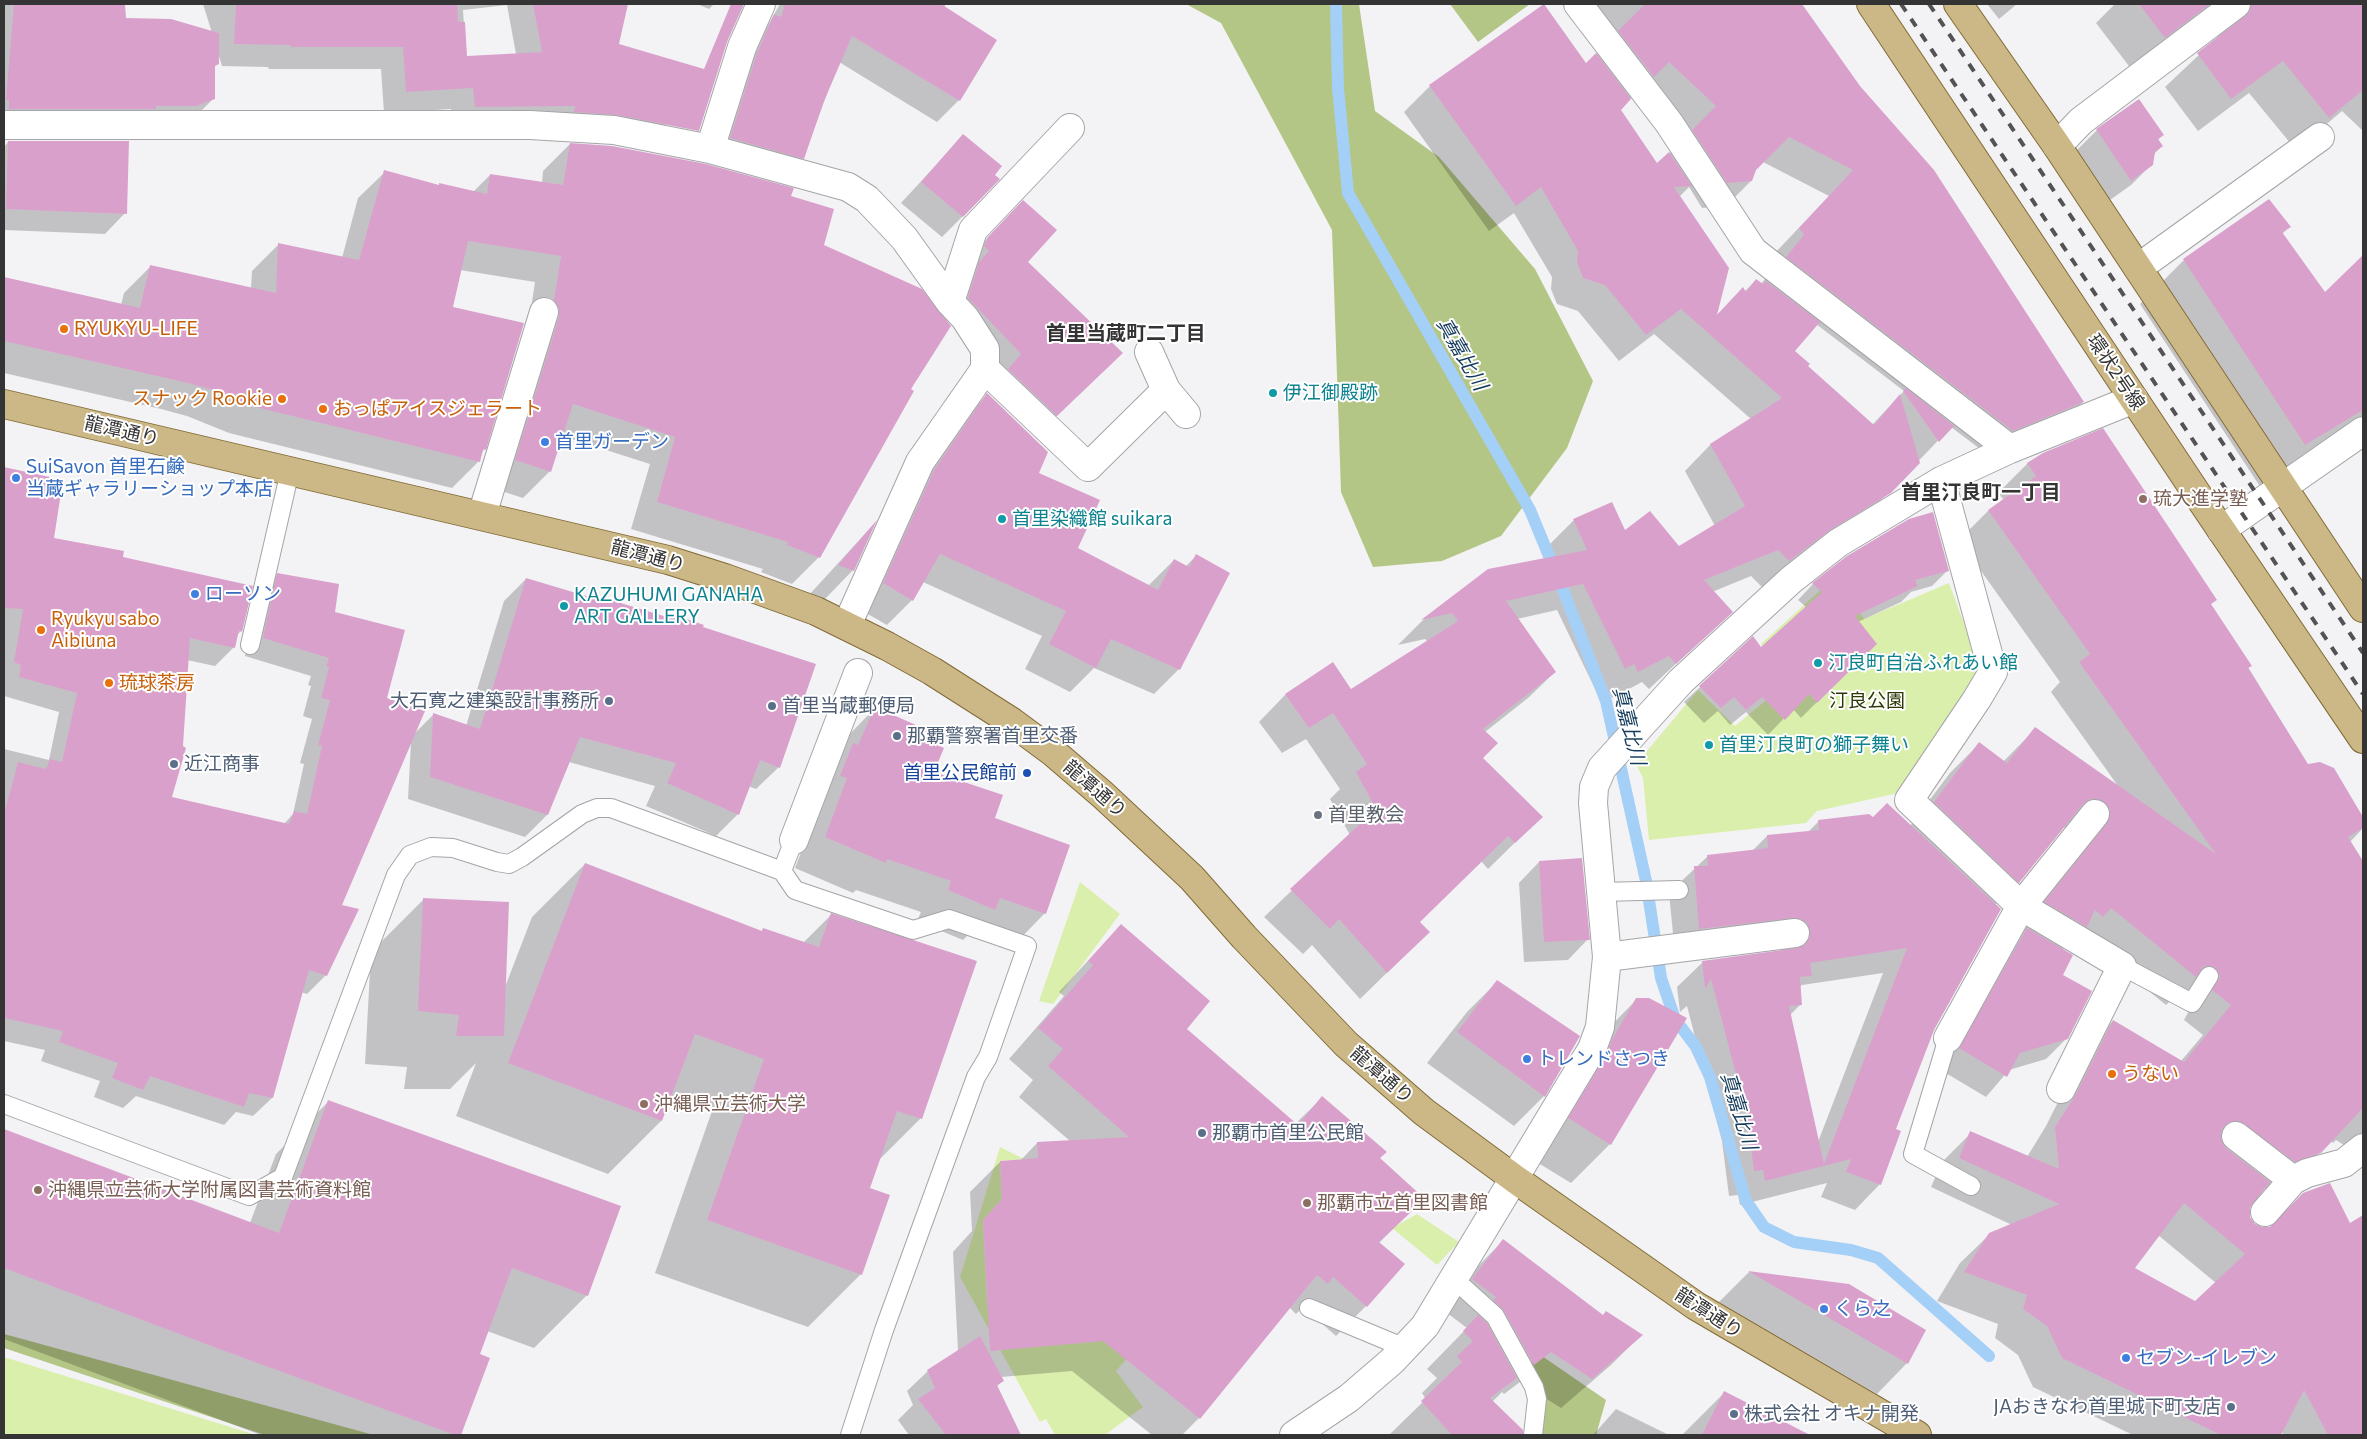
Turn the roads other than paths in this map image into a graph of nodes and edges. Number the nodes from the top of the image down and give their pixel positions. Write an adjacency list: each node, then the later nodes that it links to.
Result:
1 (761, 4): 10 (street)
2 (1578, 4): 21 (street)
3 (1871, 4): 17 (main road, 環状2号線)
4 (1958, 4): 9 (main road)
5 (2236, 4): 9 (street)
6 (4, 126): 10 (street)
7 (1070, 128): 12 (street)
8 (2320, 137): 11 (street)
9 (2057, 146): 11 (main road)
10 (710, 148): 12 (street)
11 (2138, 268): 24 (main road)
12 (950, 302): 15 (street)
13 (544, 312): 25 (street)
14 (1149, 352): 16 (street)
15 (985, 369): 16 (street); 28 (street)
16 (1166, 390): 19 (street)
17 (2134, 399): 21 (street); 26 (main road, 環状2号線)
18 (4, 404): 22 (main road, 龍潭通り)
19 (1186, 414)
20 (2363, 431): 24 (street)
21 (2010, 449): 23 (street)
22 (290, 471): 25 (main road, 龍潭通り); 29 (lane)
23 (1941, 480): 36 (street); 37 (street)
24 (2283, 487): 26 (street); 27 (main road)
25 (482, 516): 28 (main road, 龍潭通り)
26 (2222, 530): 31 (main road, 環状2号線)
27 (2363, 608)
28 (847, 625): 47 (main road, 龍潭通り)
29 (250, 646)
30 (858, 674): 33 (street)
31 (2363, 738)
32 (2095, 814): 37 (street)
33 (794, 840): 34 (lane)
34 (782, 870): 44 (lane); 54 (lane)
35 (1679, 890): 36 (lane)
36 (1601, 892): 39 (street)
37 (2021, 906): 40 (street); 42 (street)
38 (1795, 934): 39 (street)
39 (1607, 957): 47 (street)
40 (2122, 966): 41 (lane); 43 (street)
41 (2209, 976)
42 (1948, 1038): 49 (lane)
43 (2061, 1089)
44 (4, 1104)
45 (2236, 1136): 48 (street)
46 (2363, 1148): 48 (street)
47 (1515, 1179): 51 (street); 57 (main road, 龍潭通り)
48 (2293, 1180): 50 (street)
49 (1970, 1186)
50 (2265, 1212)
51 (1454, 1279): 53 (street); 56 (lane)
52 (1309, 1308): 53 (lane)
53 (1405, 1348): 55 (street)
54 (850, 1435)
55 (1295, 1435)
56 (1533, 1435)
57 (1917, 1435)

